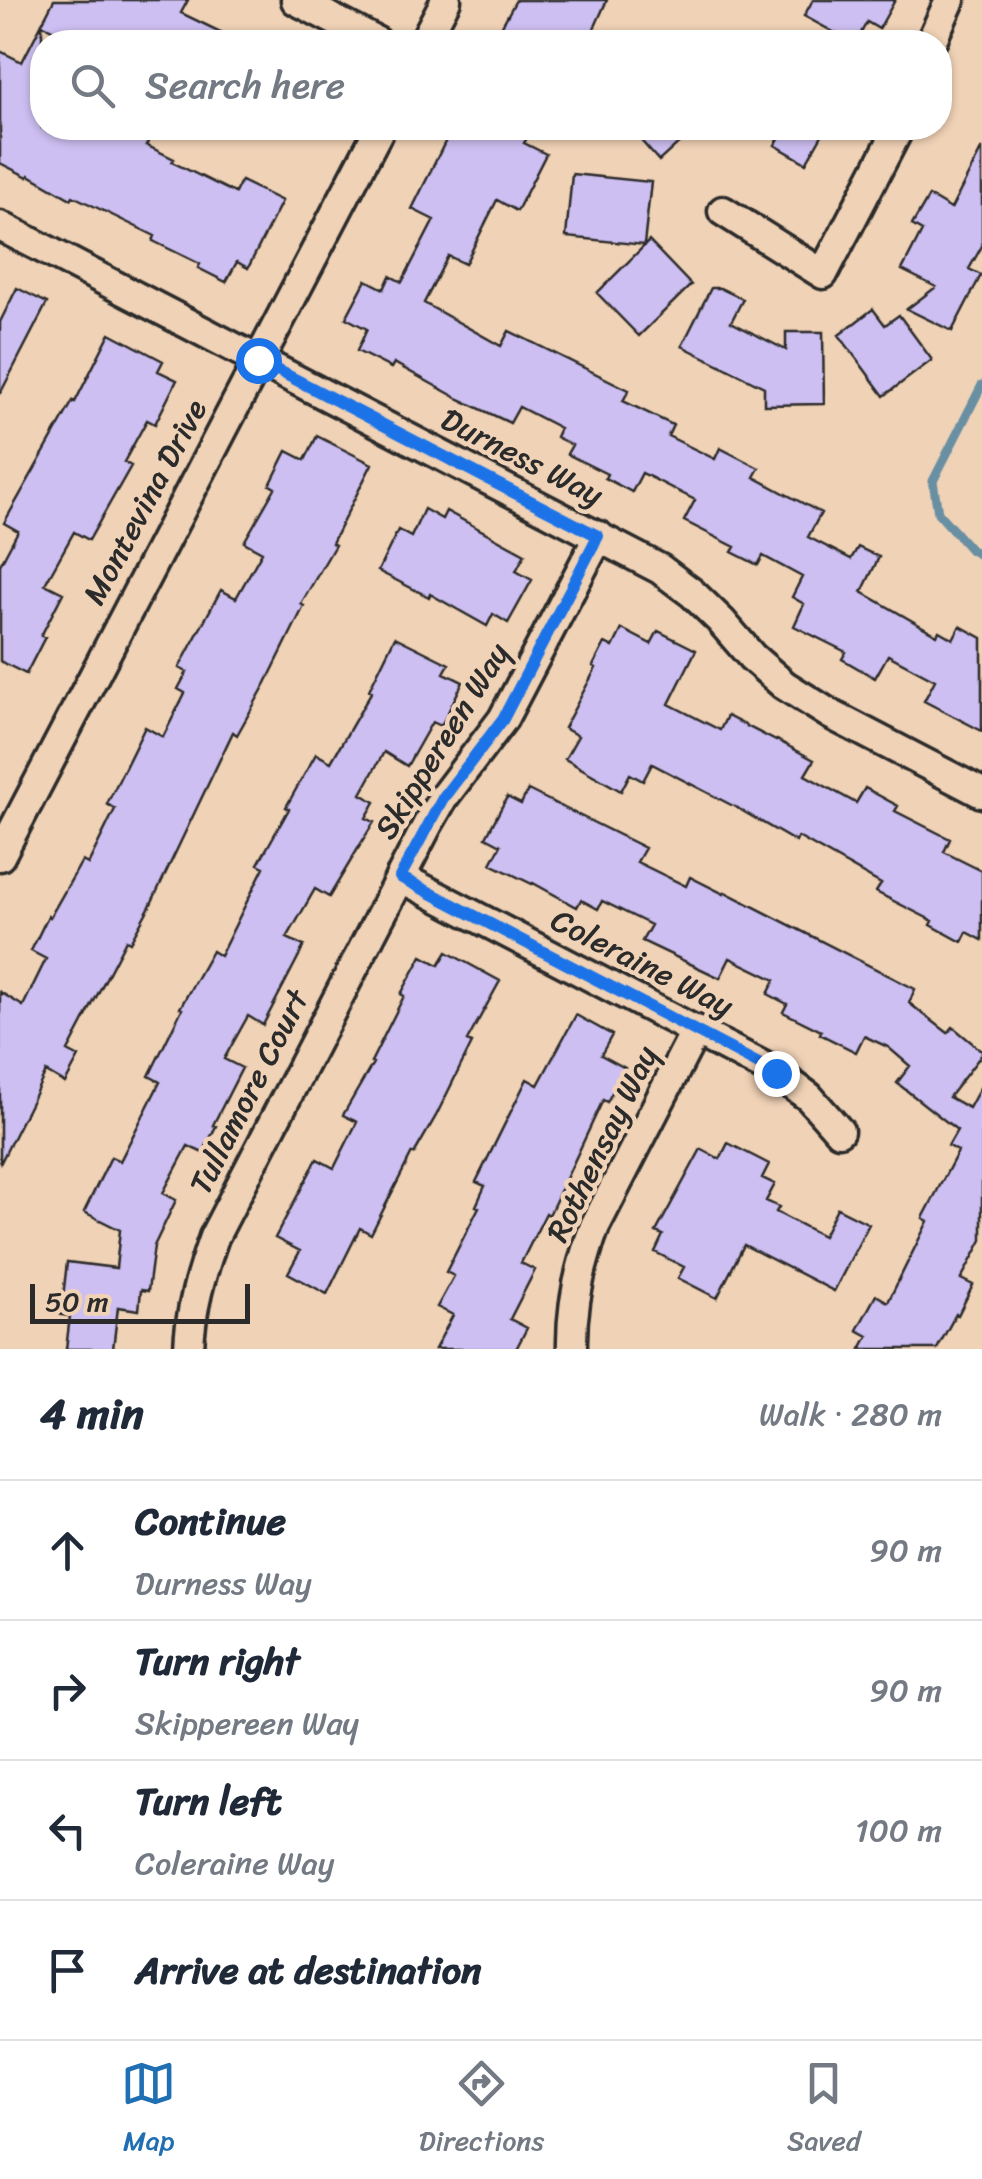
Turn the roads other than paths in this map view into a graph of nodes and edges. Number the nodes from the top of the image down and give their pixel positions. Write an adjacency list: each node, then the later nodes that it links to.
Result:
1 (296, 0): 4 (street)
2 (446, 0): 5 (street)
3 (950, 0): 6 (street)
4 (354, 30)
5 (430, 30)
6 (936, 30)
7 (374, 140): 11 (street, Montevina Drive)
8 (893, 140): 9 (street)
9 (723, 211)
10 (0, 226): 11 (street, Durness Way)
11 (258, 360): 12 (street, Durness Way); 14 (street, Montevina Drive)
12 (598, 536): 13 (street, Durness Way); 15 (street, Skippereen Way)
13 (982, 793)
14 (0, 856)
15 (400, 877): 16 (street, Coleraine Way); 18 (street, Tullamore Court)
16 (696, 1030): 17 (street, Coleraine Way); 19 (street, Rothensay Way)
17 (838, 1131)
18 (189, 1349)
19 (572, 1349)

